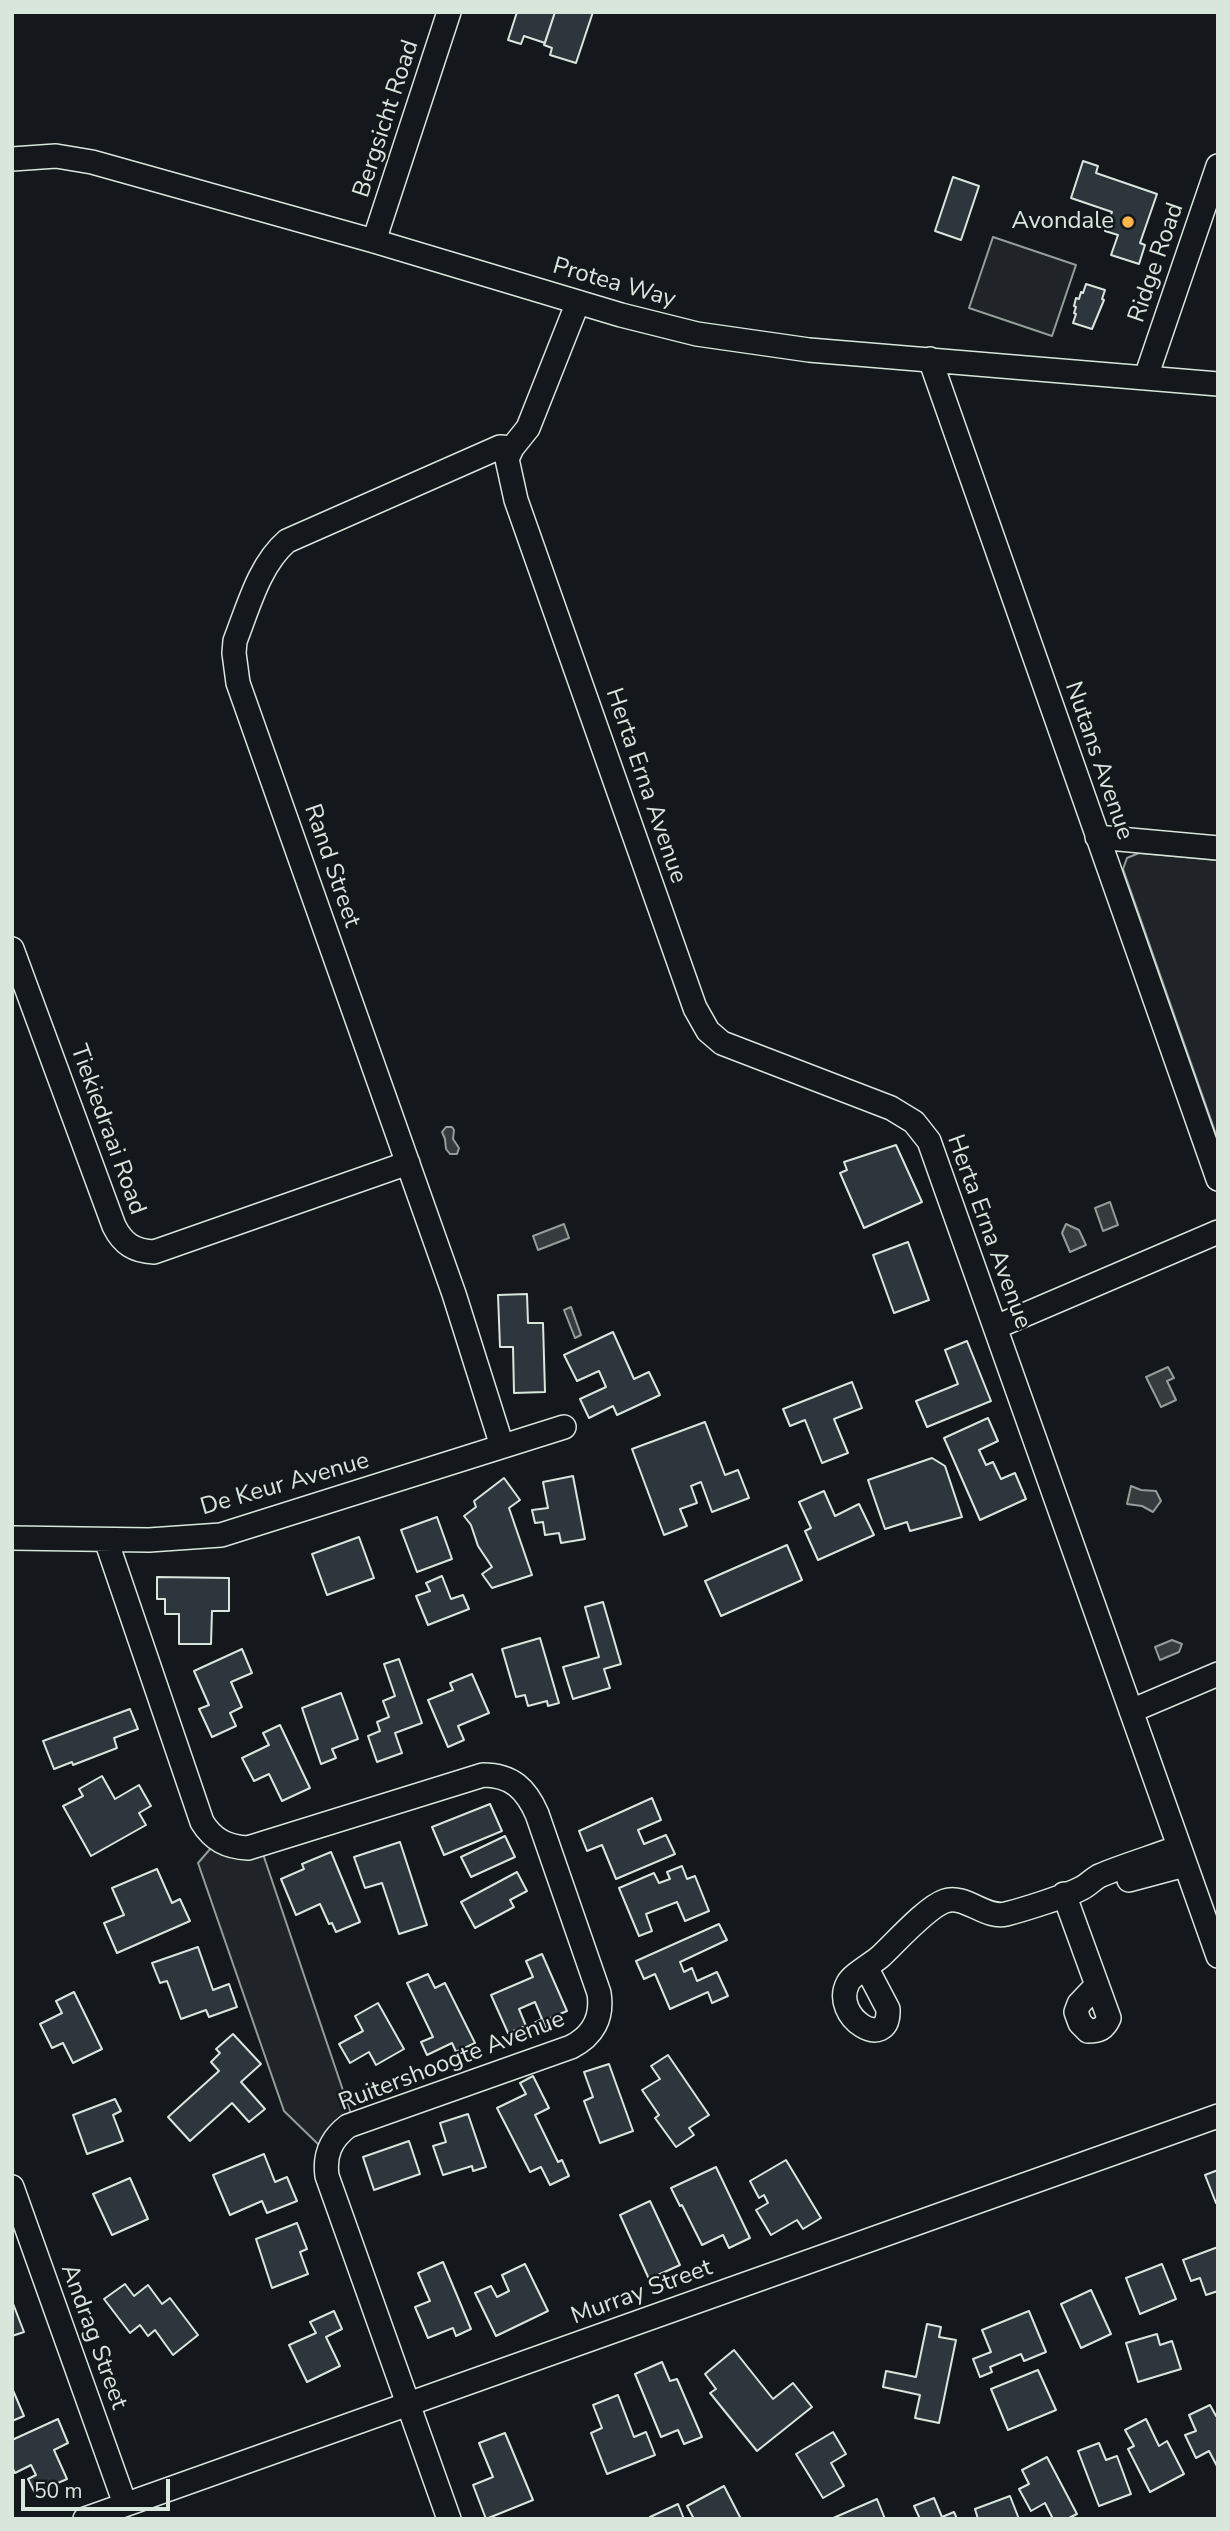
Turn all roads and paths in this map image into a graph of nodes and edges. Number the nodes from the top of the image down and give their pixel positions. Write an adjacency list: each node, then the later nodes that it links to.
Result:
1 (449, 12): 4 (street, Bergsicht Road)
2 (12, 159): 4 (street, Protea Way)
3 (1218, 166): 7 (street, Ridge Road)
4 (374, 241): 5 (street, Protea Way)
5 (578, 302): 6 (street, Protea Way); 9 (street)
6 (930, 359): 7 (street, Protea Way); 10 (street, Nutans Avenue)
7 (1146, 377): 8 (street, Protea Way)
8 (1218, 384)
9 (512, 448): 13 (street, Rand Street); 16 (street, Herta Erna Avenue)
10 (1097, 837): 11 (street); 14 (street, Nutans Avenue)
11 (1218, 848)
12 (12, 948): 13 (street, Tiekiedraai Road)
13 (408, 1163): 18 (street, Rand Street)
14 (1218, 1180)
15 (1218, 1232): 16 (street)
16 (996, 1327): 22 (street, Herta Erna Avenue)
17 (564, 1427): 18 (street, De Keur Avenue)
18 (502, 1446): 20 (street, De Keur Avenue)
19 (12, 1538): 20 (street, De Keur Avenue)
20 (106, 1540): 30 (street, Ruitershoogte Avenue)
21 (1218, 1674): 22 (street)
22 (1131, 1711): 23 (street, Herta Erna Avenue)
23 (1182, 1856): 24 (street); 25 (street, Herta Erna Avenue)
24 (1073, 1891): 26 (street); 27 (street)
25 (1218, 1956)
26 (867, 1969)
27 (1097, 1985)
28 (1218, 2116): 30 (street, Murray Street)
29 (12, 2187): 31 (street, Andrag Street)
30 (409, 2404): 31 (street, Murray Street); 33 (street, Ruitershoogte Avenue)
31 (125, 2504): 32 (street, Murray Street)
32 (85, 2519)
33 (449, 2519)

